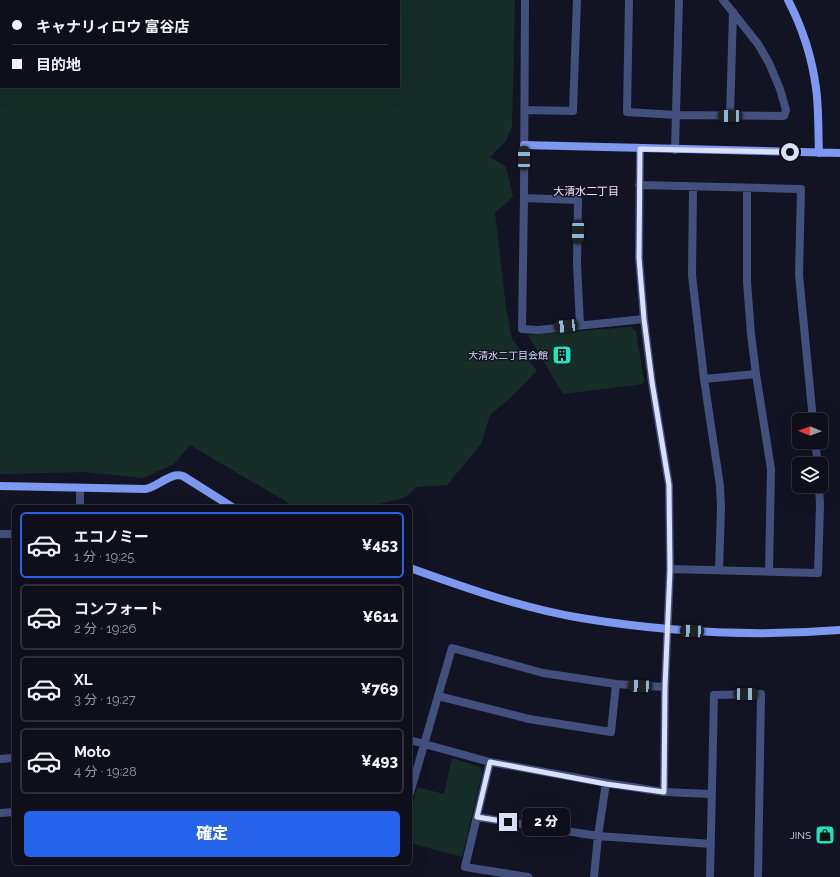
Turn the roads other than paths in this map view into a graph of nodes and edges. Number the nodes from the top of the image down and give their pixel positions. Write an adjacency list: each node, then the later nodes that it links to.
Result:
1 (525, 0): 8 (street)
2 (576, 0): 8 (street)
3 (629, 0): 9 (street)
4 (679, 0): 9 (street)
5 (722, 0): 7 (street)
6 (788, 0): 14 (street)
7 (733, 12): 10 (street); 10 (street)
8 (525, 110): 11 (street)
9 (676, 115): 10 (street); 13 (street)
10 (730, 116)
11 (524, 145): 12 (street); 19 (street)
12 (640, 149): 13 (street); 16 (street)
13 (675, 150): 14 (street)
14 (819, 153): 15 (street)
15 (840, 153)
16 (639, 185): 17 (street); 20 (street)
17 (693, 187): 18 (street); 23 (street)
18 (747, 188): 22 (street); 24 (street)
19 (524, 198): 21 (street); 21 (street)
20 (644, 319): 21 (street); 33 (street)
21 (580, 325)
22 (756, 374): 23 (street); 35 (street)
23 (704, 379): 34 (street)
24 (812, 413)
25 (0, 486): 26 (street)
26 (80, 488): 28 (street); 29 (street)
27 (819, 493): 35 (street)
28 (80, 505)
29 (229, 505)
30 (0, 534): 31 (street)
31 (12, 534)
32 (412, 569): 36 (street)
33 (670, 569): 34 (street); 36 (street)
34 (719, 570): 35 (street)
35 (769, 571)
36 (667, 629): 37 (street); 39 (street)
37 (840, 630)
38 (616, 684): 39 (street); 40 (street); 40 (street)
39 (665, 687): 48 (street)
40 (438, 696): 42 (street)
41 (412, 741): 42 (street)
42 (425, 744): 45 (street); 47 (street)
43 (12, 758): 44 (street)
44 (0, 759)
45 (490, 762): 46 (street); 52 (street)
46 (606, 784): 48 (street); 53 (street)
47 (412, 786)
48 (664, 792): 49 (street)
49 (711, 794): 54 (street); 58 (street)
50 (12, 812): 51 (street)
51 (0, 813)
52 (477, 817): 53 (street); 55 (street)
53 (598, 836): 54 (street); 56 (street)
54 (711, 844): 57 (street)
55 (528, 877)
56 (594, 877)
57 (710, 877)
58 (758, 877)

